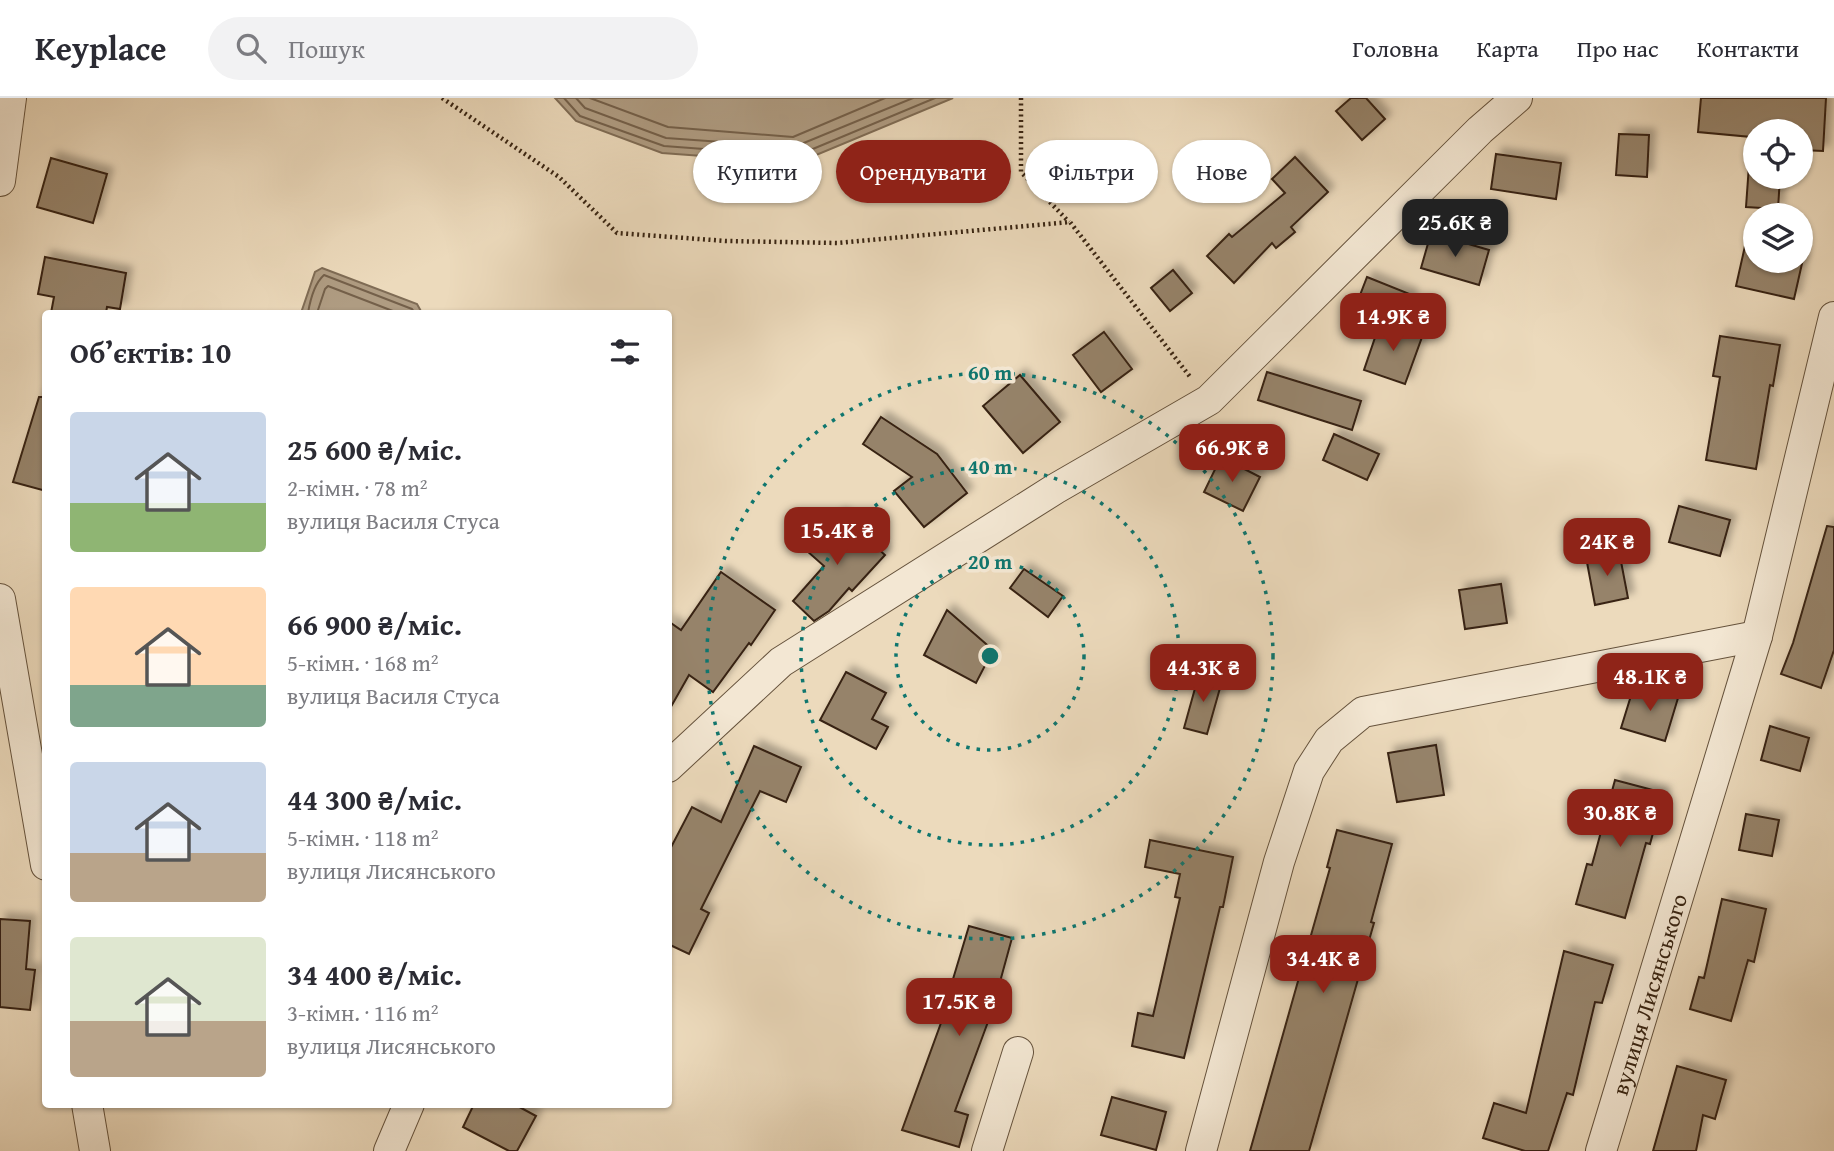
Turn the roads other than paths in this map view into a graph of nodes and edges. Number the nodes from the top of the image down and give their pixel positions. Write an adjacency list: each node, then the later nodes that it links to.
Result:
1 (11, 98): 3 (street)
2 (1517, 98): 7 (street)
3 (0, 181)
4 (1834, 317): 6 (street, вулиця Лисянського)
5 (0, 599): 8 (street)
6 (1757, 636): 15 (street); 16 (street, вулиця Лисянського)
7 (672, 763)
8 (42, 842)
9 (1018, 1052): 14 (street)
10 (87, 1108): 12 (street)
11 (407, 1108): 13 (street)
12 (94, 1151)
13 (389, 1151)
14 (987, 1151)
15 (1201, 1151)
16 (1601, 1151)

